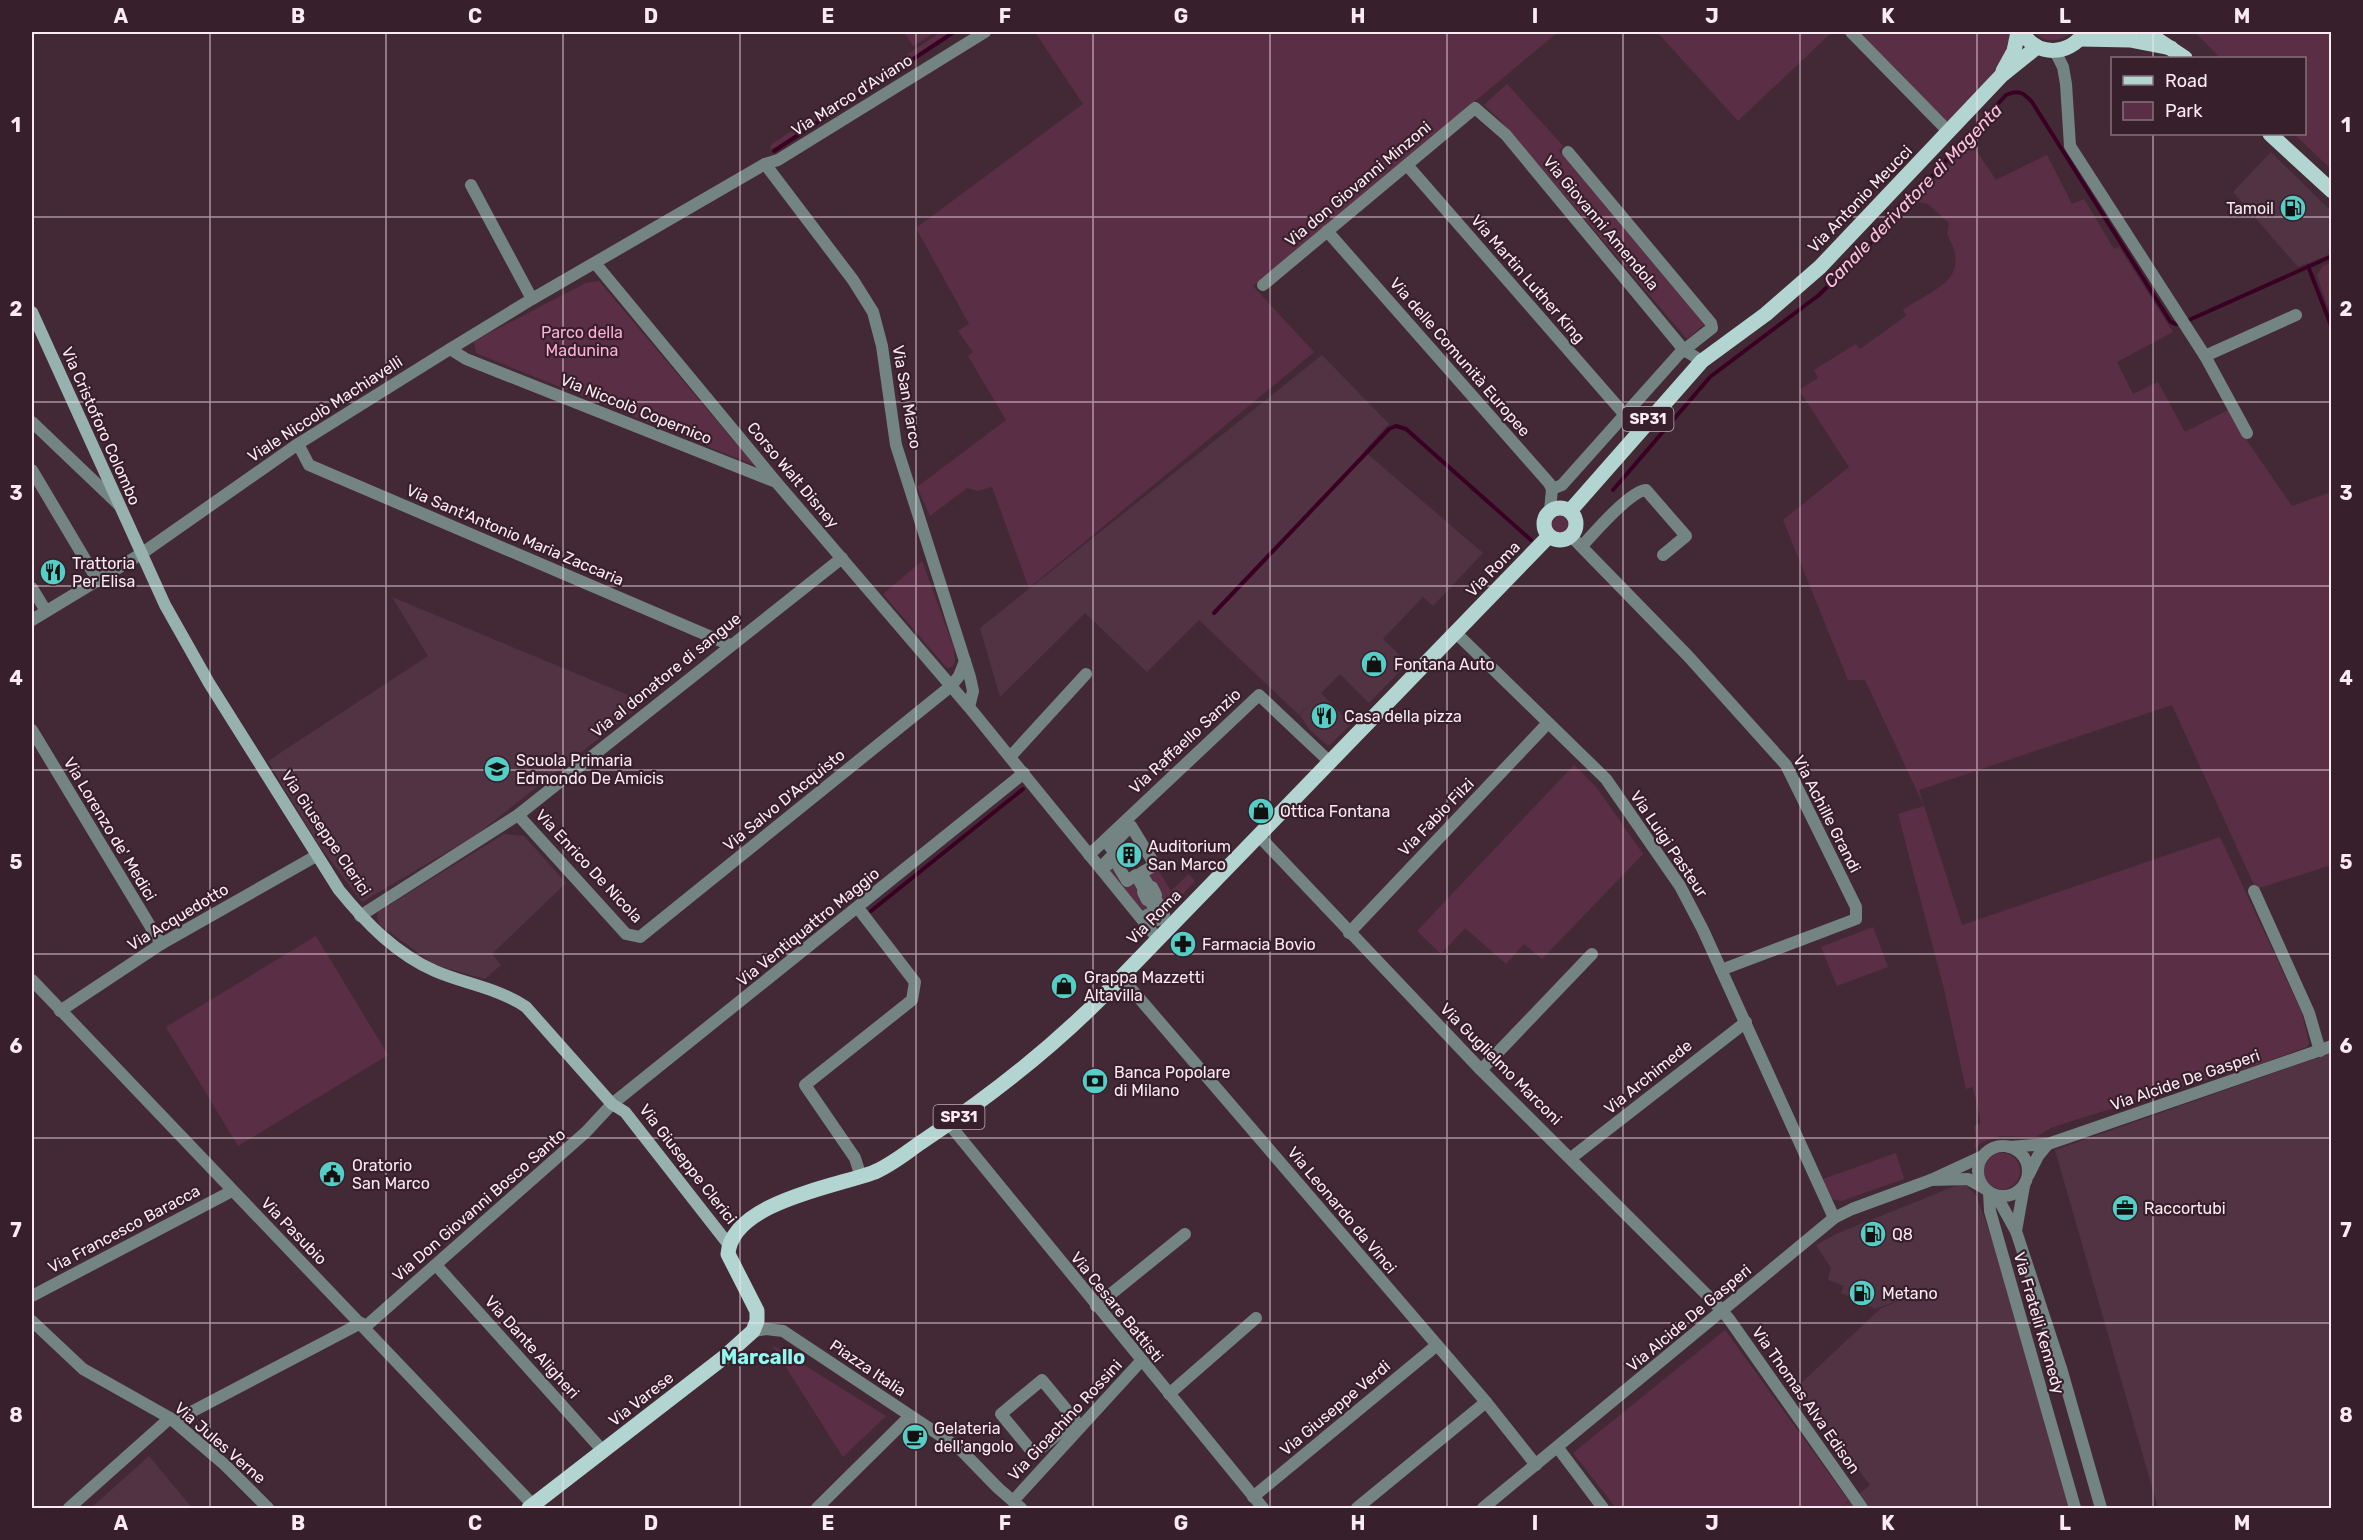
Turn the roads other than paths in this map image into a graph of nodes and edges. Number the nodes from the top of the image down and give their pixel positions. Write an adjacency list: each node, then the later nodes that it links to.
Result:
1 (985, 32): 15 (street, Via Marco d'Aviano)
2 (1851, 32): 12 (street)
3 (2020, 32): 6 (main road); 10 (main road, Via Antonio Meucci / SP31)
4 (2146, 32): 7 (main road)
5 (2082, 35): 7 (main road); 8 (main road)
6 (2037, 47): 8 (main road); 10 (main road, Via Antonio Meucci / SP31)
7 (2171, 48): 9 (main road)
8 (2055, 51): 27 (street)
9 (2184, 57)
10 (2001, 76): 12 (main road, Via Antonio Meucci / SP31)
11 (1475, 108): 16 (street, Via don Giovanni Minzoni); 26 (street, Via Giovanni Amendola)
12 (1948, 132): 28 (main road, Via Antonio Meucci / SP31)
13 (2271, 135): 18 (main road)
14 (1568, 152): 26 (street)
15 (765, 164): 20 (street, Viale Niccolò Machiavelli); 50 (street, Via San Marco)
16 (1407, 165): 19 (street, Via don Giovanni Minzoni); 29 (street, Via Martin Luther King)
17 (471, 185): 22 (street)
18 (2331, 191)
19 (1327, 231): 21 (street, Via don Giovanni Minzoni); 35 (street, Via delle Comunità Europee)
20 (595, 263): 22 (street, Viale Niccolò Machiavelli); 34 (street, Corso Walt Disney)
21 (1263, 285)
22 (532, 299): 25 (street, Viale Niccolò Machiavelli)
23 (32, 312): 36 (street, Via Cristoforo Colombo)
24 (2296, 315): 27 (street)
25 (450, 349): 32 (street, Viale Niccolò Machiavelli); 34 (street, Via Niccolò Copernico)
26 (1684, 350): 28 (street, Via Giovanni Amendola); 29 (street)
27 (2205, 356): 31 (street)
28 (1701, 361): 38 (main road, SP31)
29 (1625, 415): 35 (street)
30 (32, 422): 36 (street)
31 (2247, 434)
32 (298, 444): 41 (street, Viale Niccolò Machiavelli); 49 (street, Via Sant'Antonio Maria Zaccaria)
33 (32, 470): 44 (street)
34 (777, 483): 43 (street, Corso Walt Disney)
35 (1552, 489): 37 (street)
36 (119, 505): 41 (street, Via Cristoforo Colombo)
37 (1550, 511): 38 (main road); 39 (main road)
38 (1570, 511): 40 (main road)
39 (1549, 536): 40 (main road); 48 (main road, Via Roma / SP31)
40 (1577, 541): 42 (street); 72 (street, Via Achille Grandi)
41 (141, 554): 44 (street, Viale Niccolò Machiavelli); 62 (street, Via Giuseppe Clerici)
42 (1663, 555)
43 (842, 558): 49 (street, Via al donatore di sangue); 52 (street, Corso Walt Disney)
44 (98, 580): 46 (street, Viale Niccolò Machiavelli)
45 (32, 588): 46 (street)
46 (46, 611): 47 (street, Viale Niccolò Machiavelli)
47 (32, 620)
48 (1456, 633): 54 (street, Via Luigi Pasteur); 57 (main road, Via Roma / SP31)
49 (730, 645): 59 (street, Via al donatore di sangue)
50 (965, 661): 52 (street); 53 (street, Via San Marco)
51 (1086, 674): 56 (street)
52 (951, 686): 53 (street, Corso Walt Disney); 68 (street, Via Salvo D'Acquisto)
53 (969, 707): 56 (street)
54 (1548, 723): 67 (street, Via Fabio Filzi); 72 (street, Via Luigi Pasteur)
55 (32, 730): 70 (street, Via Lorenzo de' Medici)
56 (1010, 757): 58 (street)
57 (1331, 763): 60 (main road, Via Roma / SP31); 61 (street, Via Raffaello Sanzio)
58 (1024, 773): 61 (street); 64 (street, Via Ventiquattro Maggio)
59 (519, 815): 66 (street, Via al donatore di sangue); 68 (street, Via Enrico De Nicola)
60 (1259, 837): 67 (street, Via Guglielmo Marconi); 69 (main road, Via Roma / SP31)
61 (1089, 855): 69 (street)
62 (316, 856): 66 (street, Via Giuseppe Clerici); 70 (street, Via Acquedotto)
63 (2254, 891): 77 (street)
64 (858, 908): 79 (street, Via Ventiquattro Maggio); 85 (street)
65 (1147, 915): 65 (street)
66 (360, 916): 79 (street, Via Giuseppe Clerici)
67 (1349, 933): 78 (street, Via Guglielmo Marconi)
68 (636, 938)
69 (1158, 939): 73 (main road, Via Roma / SP31)
70 (161, 945): 75 (street, Via Acquedotto)
71 (1592, 954): 78 (street)
72 (1721, 970): 76 (street, Via Luigi Pasteur)
73 (1121, 977): 80 (main road, Via Roma / SP31); 102 (street, Via Leonardo da Vinci)
74 (32, 980): 75 (street, Via Pasubio)
75 (60, 1011): 89 (street, Via Pasubio)
76 (1746, 1022): 84 (street, Via Archimede); 90 (street, Via Luigi Pasteur)
77 (2326, 1048): 81 (street, Via Alcide De Gasperi)
78 (1481, 1070): 84 (street, Via Guglielmo Marconi)
79 (612, 1104): 93 (street, Via Giuseppe Clerici); 94 (street, Via Don Giovanni Bosco Santo)
80 (949, 1124): 85 (main road, Via Roma / SP31); 96 (street, Via Cesare Battisti)
81 (2048, 1144): 82 (street, Via Alcide De Gasperi); 87 (street)
82 (2009, 1147): 83 (street); 87 (street)
83 (1983, 1156): 86 (street, Via Alcide De Gasperi); 88 (street)
84 (1571, 1158): 97 (street, Via Guglielmo Marconi)
85 (861, 1177): 93 (main road, Via Roma / SP31)
86 (1931, 1180): 88 (street, Via Alcide De Gasperi); 90 (street, Via Alcide De Gasperi)
87 (2025, 1182): 88 (street); 91 (street, Via Fratelli Kennedy)
88 (1986, 1190): 91 (street, Via Fratelli Kennedy); 123 (street, Via Fratelli Kennedy)
89 (232, 1191): 95 (street, Via Francesco Baracca); 100 (street, Via Pasubio)
90 (1834, 1218): 97 (street, Via Alcide De Gasperi)
91 (2016, 1232): 124 (street, Via Fratelli Kennedy)
92 (1185, 1234): 96 (street)
93 (729, 1245): 101 (main road, Via Giuseppe Clerici)
94 (436, 1265): 100 (street, Via Don Giovanni Bosco Santo); 110 (street, Via Dante Aligheri)
95 (32, 1296)
96 (1096, 1306): 103 (street, Via Cesare Battisti)
97 (1722, 1312): 109 (street, Via Alcide De Gasperi); 122 (street, Via Thomas Alva Edison)
98 (1256, 1318): 104 (street)
99 (32, 1321): 107 (street, Via Jules Verne)
100 (363, 1325): 107 (street, Via Don Giovanni Bosco Santo); 114 (street, Via Pasubio)
101 (753, 1331): 106 (street, Piazza Italia); 110 (main road, Via Varese)
102 (1437, 1345): 105 (street, Via Leonardo da Vinci); 112 (street, Via Giuseppe Verdi)
103 (1141, 1361): 104 (street, Via Cesare Battisti); 113 (street, Via Gioachino Rossini)
104 (1168, 1395): 112 (street, Via Cesare Battisti)
105 (1486, 1402): 111 (street, Via Leonardo da Vinci); 120 (street)
106 (910, 1416): 113 (street); 116 (street, Piazza Italia)
107 (172, 1420): 117 (street, Via Don Giovanni Bosco Santo); 118 (street, Via Jules Verne)
108 (1075, 1420): 108 (street)
109 (1557, 1448): 111 (street, Via Alcide De Gasperi); 121 (street)
110 (603, 1451): 114 (main road, Via Varese)
111 (1536, 1465): 115 (street, Via Alcide De Gasperi)
112 (1254, 1497): 119 (street, Via Cesare Battisti)
113 (1017, 1505)
114 (531, 1507)
115 (1488, 1507)
116 (817, 1508)
117 (69, 1509)
118 (268, 1509)
119 (1263, 1509)
120 (1357, 1509)
121 (1604, 1509)
122 (1862, 1509)
123 (2076, 1509)
124 (2100, 1509)

